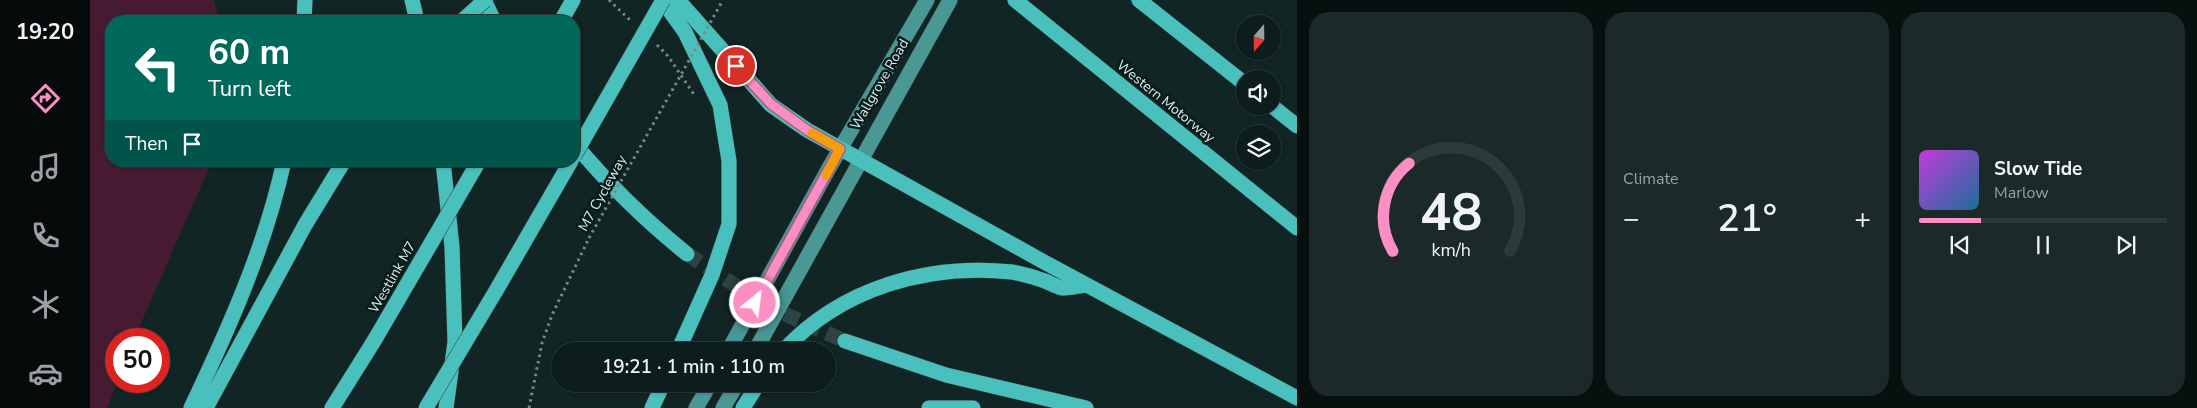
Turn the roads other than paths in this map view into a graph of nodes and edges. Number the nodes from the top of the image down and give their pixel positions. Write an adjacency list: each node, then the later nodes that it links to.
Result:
1 (305, 0): 11 (highway)
2 (412, 0): 12 (highway)
3 (484, 0): 13 (highway, bridge); 14 (highway)
4 (573, 0): 15 (highway)
5 (662, 0): 19 (highway, bridge); 32 (highway)
6 (678, 0): 20 (highway)
7 (927, 0): 20 (main road, Wallgrove Road)
8 (950, 0): 22 (main road, Wallgrove Road)
9 (1015, 0): 28 (highway, Western Motorway)
10 (1140, 0): 16 (highway)
11 (304, 15)
12 (416, 15)
13 (468, 15)
14 (491, 15)
15 (564, 15)
16 (1236, 77)
17 (1281, 113): 18 (highway)
18 (1297, 126)
19 (580, 145)
20 (840, 149): 22 (highway); 33 (main road, Wallgrove Road)
21 (580, 150): 29 (highway)
22 (860, 161): 30 (highway); 34 (main road, Wallgrove Road)
23 (282, 167): 41 (highway)
24 (340, 167): 42 (highway)
25 (444, 167): 45 (highway)
26 (476, 167): 43 (highway, Westlink M7, bridge)
27 (568, 167): 44 (highway, bridge)
28 (1297, 228)
29 (687, 254)
30 (1085, 284): 35 (highway); 40 (highway)
31 (845, 341): 52 (highway)
32 (682, 342)
33 (733, 342)
34 (760, 342)
35 (792, 342)
36 (659, 392): 46 (highway)
37 (705, 392): 47 (main road)
38 (732, 392): 48 (main road)
39 (753, 392): 49 (highway)
40 (1297, 398)
41 (191, 408)
42 (206, 408)
43 (332, 408)
44 (426, 408)
45 (446, 408)
46 (652, 408)
47 (696, 408)
48 (723, 408)
49 (744, 408)
50 (928, 408): 51 (highway)
51 (973, 408)
52 (1086, 408)

